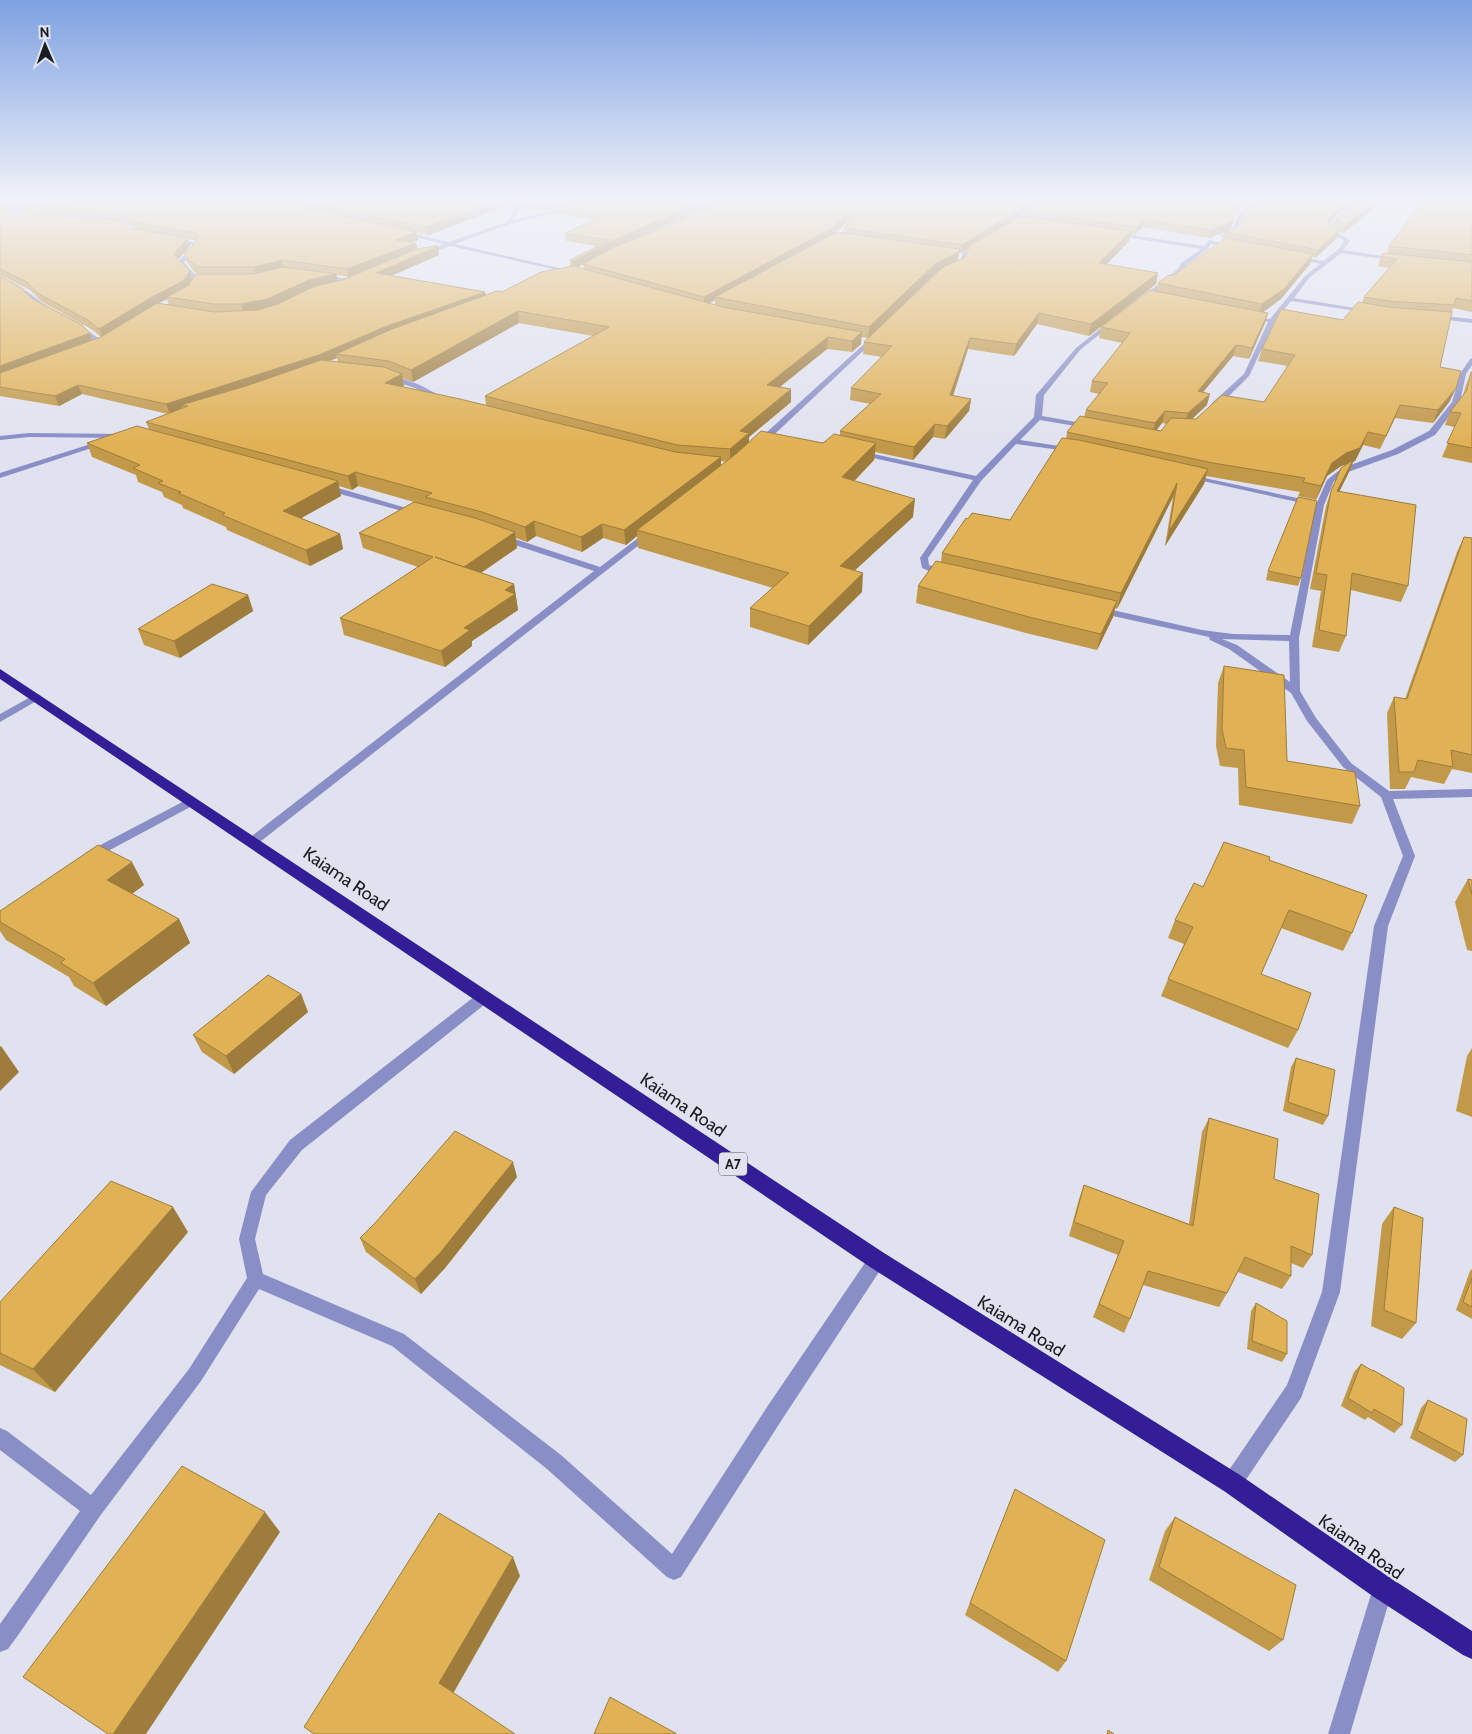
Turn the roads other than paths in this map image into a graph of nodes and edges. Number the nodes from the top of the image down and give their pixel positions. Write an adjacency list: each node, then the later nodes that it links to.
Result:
1 (7, 282): 10 (street)
2 (349, 282): 5 (street)
3 (1163, 282): 6 (street)
4 (1303, 282): 7 (street)
5 (344, 286)
6 (1146, 296): 8 (street); 9 (street)
7 (1290, 299): 11 (street); 16 (street)
8 (1165, 300)
9 (1138, 302)
10 (54, 313)
11 (1376, 314)
12 (1429, 317): 17 (street)
13 (1263, 319): 16 (street)
14 (68, 320): 21 (street)
15 (1115, 320): 26 (street)
16 (1272, 321): 25 (street)
17 (1472, 321)
18 (877, 335): 20 (street)
19 (861, 340): 20 (street)
20 (870, 342): 28 (street)
21 (94, 346)
22 (1472, 360): 39 (street)
23 (380, 374): 24 (street)
24 (455, 405)
25 (1205, 414)
26 (1038, 417): 27 (street); 31 (street)
27 (1096, 428)
28 (771, 433): 29 (street); 32 (street)
29 (780, 435)
30 (0, 438): 36 (street)
31 (1014, 441): 34 (street); 37 (street)
32 (752, 450)
33 (846, 450): 37 (street)
34 (1076, 451)
35 (1184, 475): 39 (street)
36 (0, 476)
37 (978, 479): 44 (street)
38 (312, 484): 40 (street)
39 (1320, 505): 47 (street)
40 (424, 514)
41 (655, 527): 43 (street)
42 (490, 534): 43 (street)
43 (601, 570): 55 (street)
44 (957, 577)
45 (1089, 607): 46 (street)
46 (1202, 633): 47 (street); 49 (street)
47 (1294, 638): 49 (street)
48 (0, 673): 50 (highway, Kaiama Road / A7)
49 (1295, 692): 53 (street)
50 (36, 697): 51 (street); 54 (highway, Kaiama Road / A7)
51 (0, 719)
52 (1472, 794): 53 (street)
53 (1386, 795): 61 (street)
54 (190, 802): 55 (highway, Kaiama Road / A7); 56 (street)
55 (252, 842): 57 (highway, Kaiama Road / A7)
56 (83, 860)
57 (484, 997): 58 (highway, Kaiama Road / A7); 59 (street)
58 (877, 1260): 59 (street); 61 (highway, Kaiama Road / A7)
59 (256, 1279): 62 (street)
60 (0, 1438): 62 (street)
61 (1232, 1483): 63 (highway, Kaiama Road / A7)
62 (92, 1509): 64 (street)
63 (1383, 1588): 65 (highway, Kaiama Road / A7); 66 (street)
64 (0, 1641)
65 (1472, 1646)
66 (1339, 1734)

